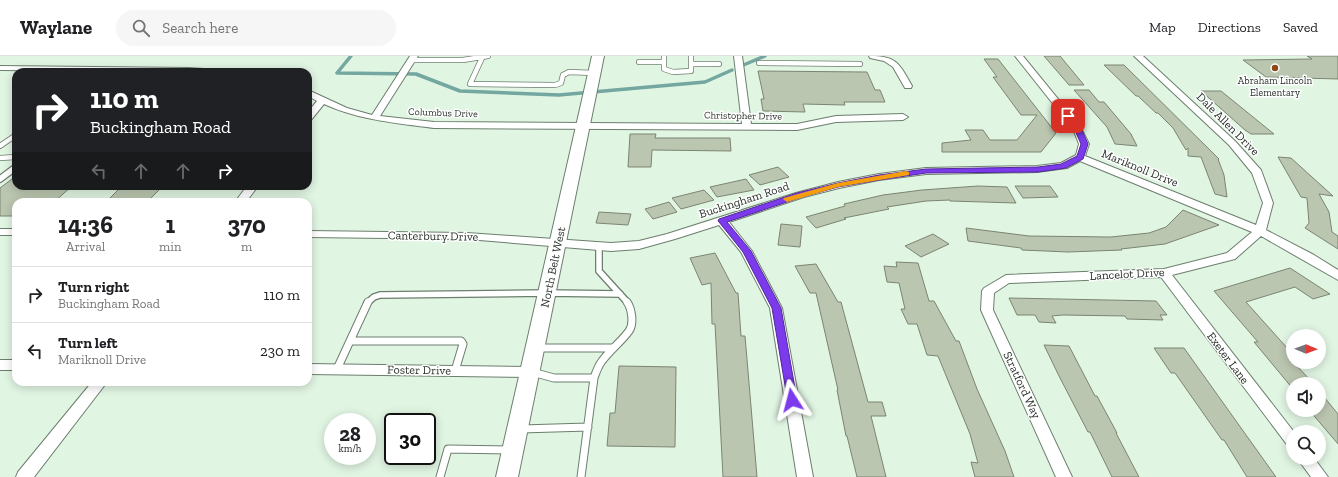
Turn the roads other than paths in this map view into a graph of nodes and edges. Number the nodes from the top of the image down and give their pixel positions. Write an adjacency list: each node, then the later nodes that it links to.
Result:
1 (488, 56): 11 (lane)
2 (598, 56): 21 (main road, North Belt West)
3 (664, 56): 13 (lane)
4 (691, 56): 15 (lane)
5 (738, 56): 29 (street)
6 (806, 56): 17 (lane)
7 (873, 56): 22 (street)
8 (1019, 56): 32 (street)
9 (1138, 56): 42 (street, Dale Allen Drive)
10 (413, 58): 11 (lane); 27 (street)
11 (482, 58): 21 (lane)
12 (639, 62): 13 (lane)
13 (664, 62): 15 (lane)
14 (759, 63): 17 (lane)
15 (692, 64): 16 (lane)
16 (719, 64)
17 (809, 64): 18 (lane)
18 (860, 64)
19 (0, 68): 20 (street)
20 (12, 68)
21 (594, 73): 28 (main road, North Belt West)
22 (908, 86)
23 (312, 95): 24 (street, Columbus Drive)
24 (322, 100): 25 (street); 27 (street, Columbus Drive)
25 (312, 113)
26 (903, 117): 29 (street, Christopher Drive)
27 (374, 118): 28 (street, Columbus Drive)
28 (583, 124): 29 (street, Christopher Drive); 44 (main road, North Belt West)
29 (747, 126)
30 (12, 138): 31 (lane)
31 (0, 146)
32 (1080, 157): 39 (street, Buckingham Road); 42 (street, Mariknoll Drive)
33 (0, 158): 34 (lane)
34 (12, 158)
35 (12, 170): 36 (lane)
36 (0, 179)
37 (250, 190): 38 (street)
38 (243, 198)
39 (722, 221): 45 (street, Buckingham Road); 71 (street)
40 (0, 232): 41 (street)
41 (12, 232)
42 (1260, 232): 46 (street, Lancelot Drive); 47 (street)
43 (312, 234): 44 (street, Canterbury Drive)
44 (558, 242): 45 (street, Buckingham Road); 49 (main road, North Belt West)
45 (599, 246): 50 (lane)
46 (1164, 273): 48 (street, Lancelot Drive); 64 (street, Exeter Lane)
47 (1338, 276)
48 (988, 291): 72 (street, Stratford Way)
49 (547, 293): 50 (lane); 51 (lane); 52 (main road, North Belt West)
50 (620, 294): 53 (lane)
51 (350, 341): 57 (lane); 58 (lane)
52 (535, 348): 53 (lane); 59 (main road, North Belt West)
53 (612, 348): 60 (lane)
54 (0, 365): 55 (street)
55 (12, 365)
56 (312, 369): 57 (street, Foster Drive)
57 (336, 369): 58 (street, Foster Drive)
58 (455, 371): 59 (street, Foster Drive)
59 (530, 372): 60 (lane); 63 (main road, North Belt West)
60 (594, 378): 62 (lane)
61 (97, 386): 67 (street)
62 (588, 427): 63 (lane); 70 (lane)
63 (518, 429): 65 (main road, North Belt West)
64 (1286, 433)
65 (513, 450): 68 (lane); 69 (main road, North Belt West)
66 (1311, 465): 73 (street)
67 (24, 477)
68 (440, 477)
69 (508, 477)
70 (581, 477)
71 (804, 477)
72 (1064, 477)
73 (1320, 477)

